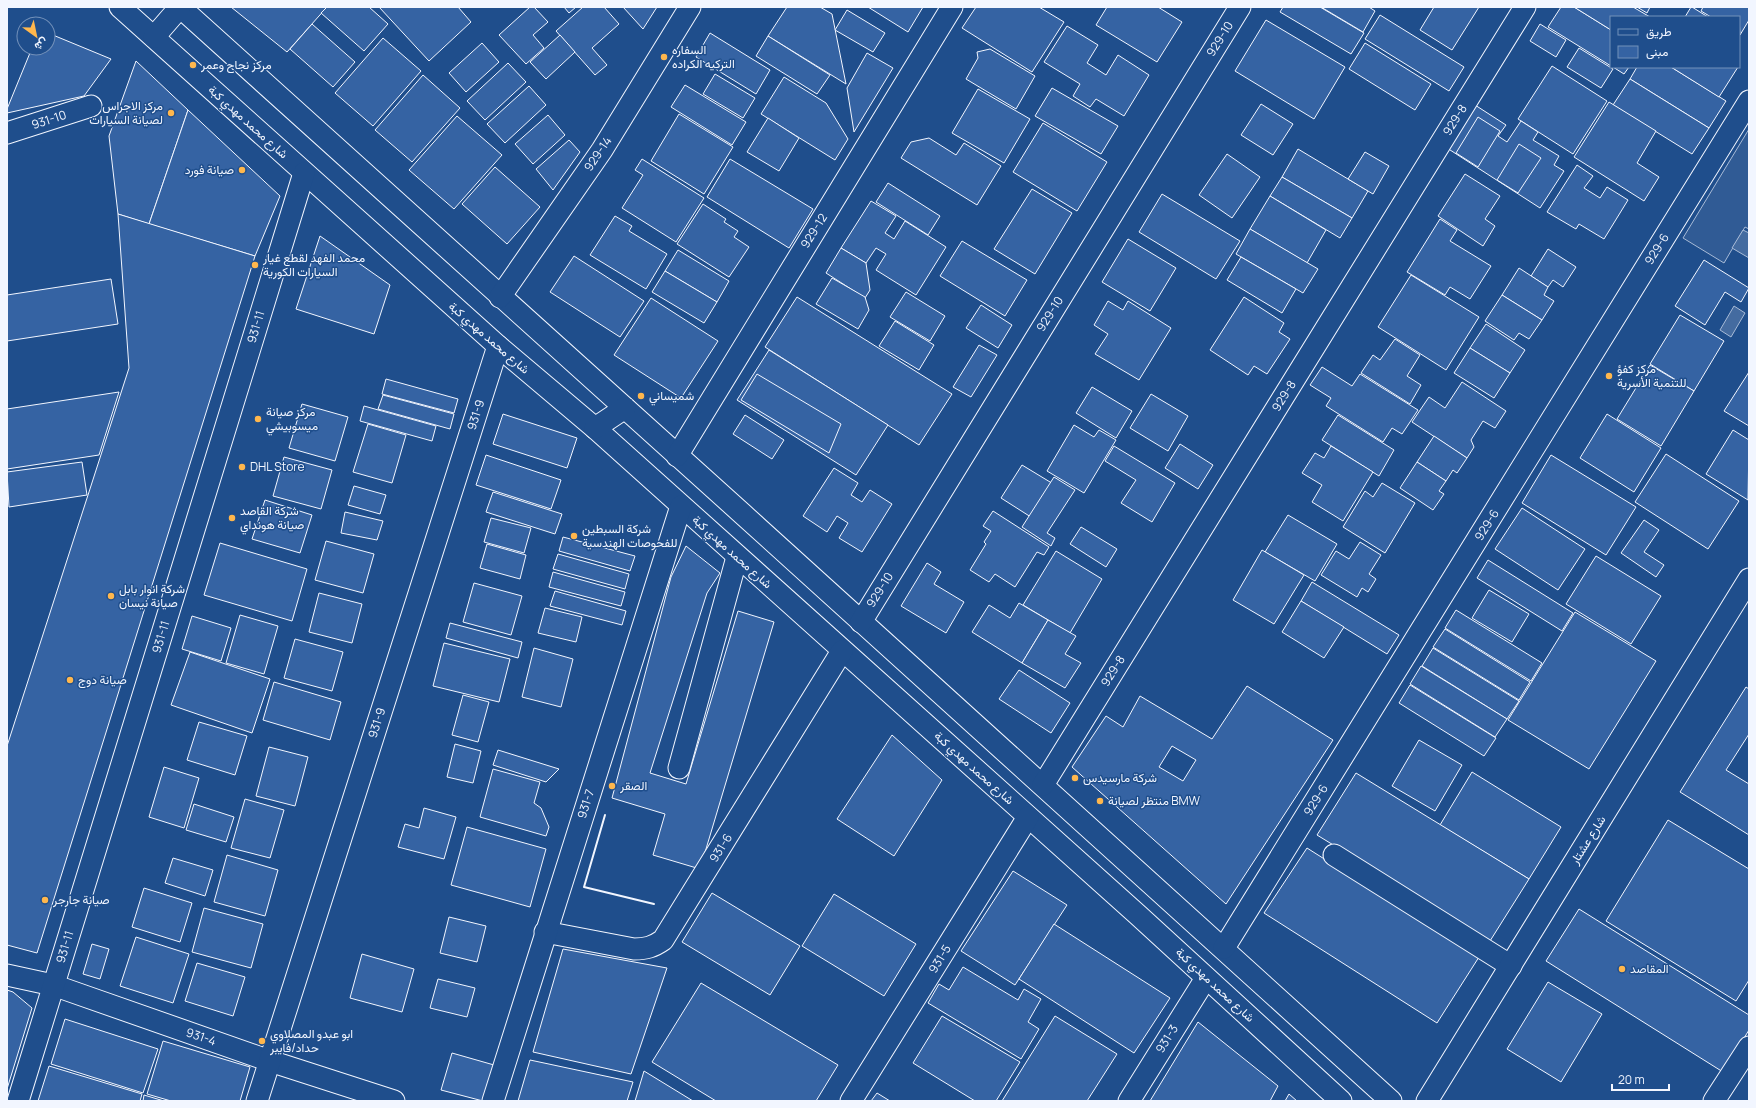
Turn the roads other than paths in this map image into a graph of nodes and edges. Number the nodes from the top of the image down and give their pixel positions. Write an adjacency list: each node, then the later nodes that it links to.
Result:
1 (120, 7): 7 (street, شارع محمد مهدي كبة)
2 (180, 7): 7 (street); 12 (street)
3 (690, 7): 12 (street, 929-14)
4 (952, 7): 16 (street, 929-12)
5 (1240, 7): 20 (street, 929-10)
6 (1525, 7): 23 (street, 929-8)
7 (154, 37): 11 (street, شارع محمد مهدي كبة)
8 (1749, 102): 29 (street, 929-6)
9 (91, 106): 10 (street, 931-10)
10 (7, 134)
11 (304, 173): 13 (street, شارع محمد مهدي كبة); 33 (street, 931-11)
12 (500, 297): 14 (street)
13 (498, 346): 15 (street, شارع محمد مهدي كبة); 35 (street, 931-9)
14 (625, 408): 15 (street); 16 (street)
15 (595, 428): 17 (street, شارع محمد مهدي كبة)
16 (677, 456): 20 (street)
17 (681, 506): 18 (street, شارع محمد مهدي كبة); 28 (street, 931-7)
18 (737, 557): 21 (street, شارع محمد مهدي كبة); 22 (street)
19 (1749, 579): 30 (street, شارع عشتار)
20 (861, 622): 23 (street)
21 (842, 652): 24 (street, شارع محمد مهدي كبة); 28 (street, 931-6)
22 (679, 768)
23 (1043, 784): 26 (street)
24 (1028, 817): 27 (street, شارع محمد مهدي كبة); 40 (street, 931-5)
25 (1334, 855): 30 (street)
26 (1159, 889): 27 (street); 29 (street)
27 (1138, 915): 32 (street, شارع محمد مهدي كبة)
28 (545, 932): 39 (street, 931-7)
29 (1224, 948): 43 (street)
30 (1510, 966): 44 (street, شارع عشتار)
31 (7, 975): 33 (street, 931-4)
32 (1206, 978): 41 (street, 931-3); 42 (street, شارع محمد مهدي كبة)
33 (53, 985): 35 (street, 931-4); 36 (street, 931-11)
34 (1749, 1047): 45 (street)
35 (270, 1061): 37 (street, 931-9); 38 (street, 931-4)
36 (18, 1101)
37 (257, 1101)
38 (394, 1101)
39 (492, 1101)
40 (851, 1101)
41 (1129, 1101)
42 (1341, 1101)
43 (1391, 1101)
44 (1428, 1101)
45 (1714, 1101)

